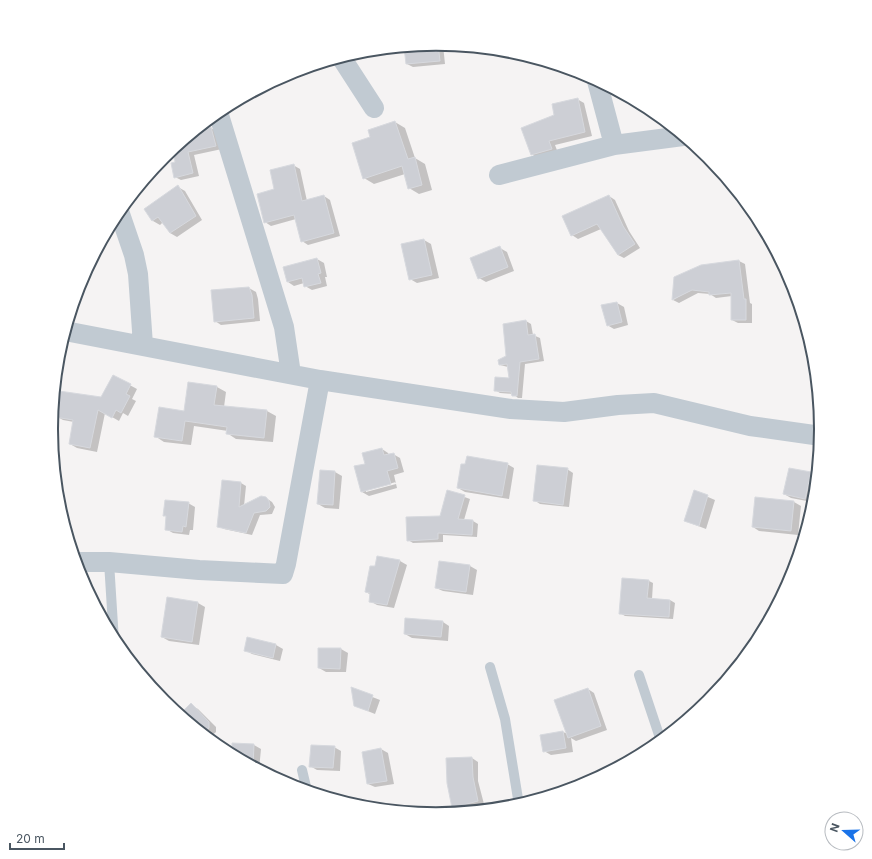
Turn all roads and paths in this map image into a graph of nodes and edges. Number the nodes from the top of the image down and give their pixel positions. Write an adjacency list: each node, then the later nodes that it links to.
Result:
1 (345, 62): 3 (street)
2 (599, 88): 6 (street)
3 (374, 108)
4 (220, 119): 11 (street)
5 (676, 137): 6 (street)
6 (614, 145): 7 (street)
7 (500, 175)
8 (122, 218): 10 (street)
9 (70, 332): 10 (street)
10 (143, 345): 11 (street)
11 (291, 374): 12 (street)
12 (320, 380): 13 (street); 15 (street)
13 (814, 435)
14 (82, 562): 15 (street)
15 (109, 562): 16 (lane)
16 (113, 627)
17 (490, 667): 22 (lane)
18 (639, 675): 19 (lane)
19 (659, 735)
20 (302, 770): 21 (lane)
21 (305, 785)
22 (518, 799)

